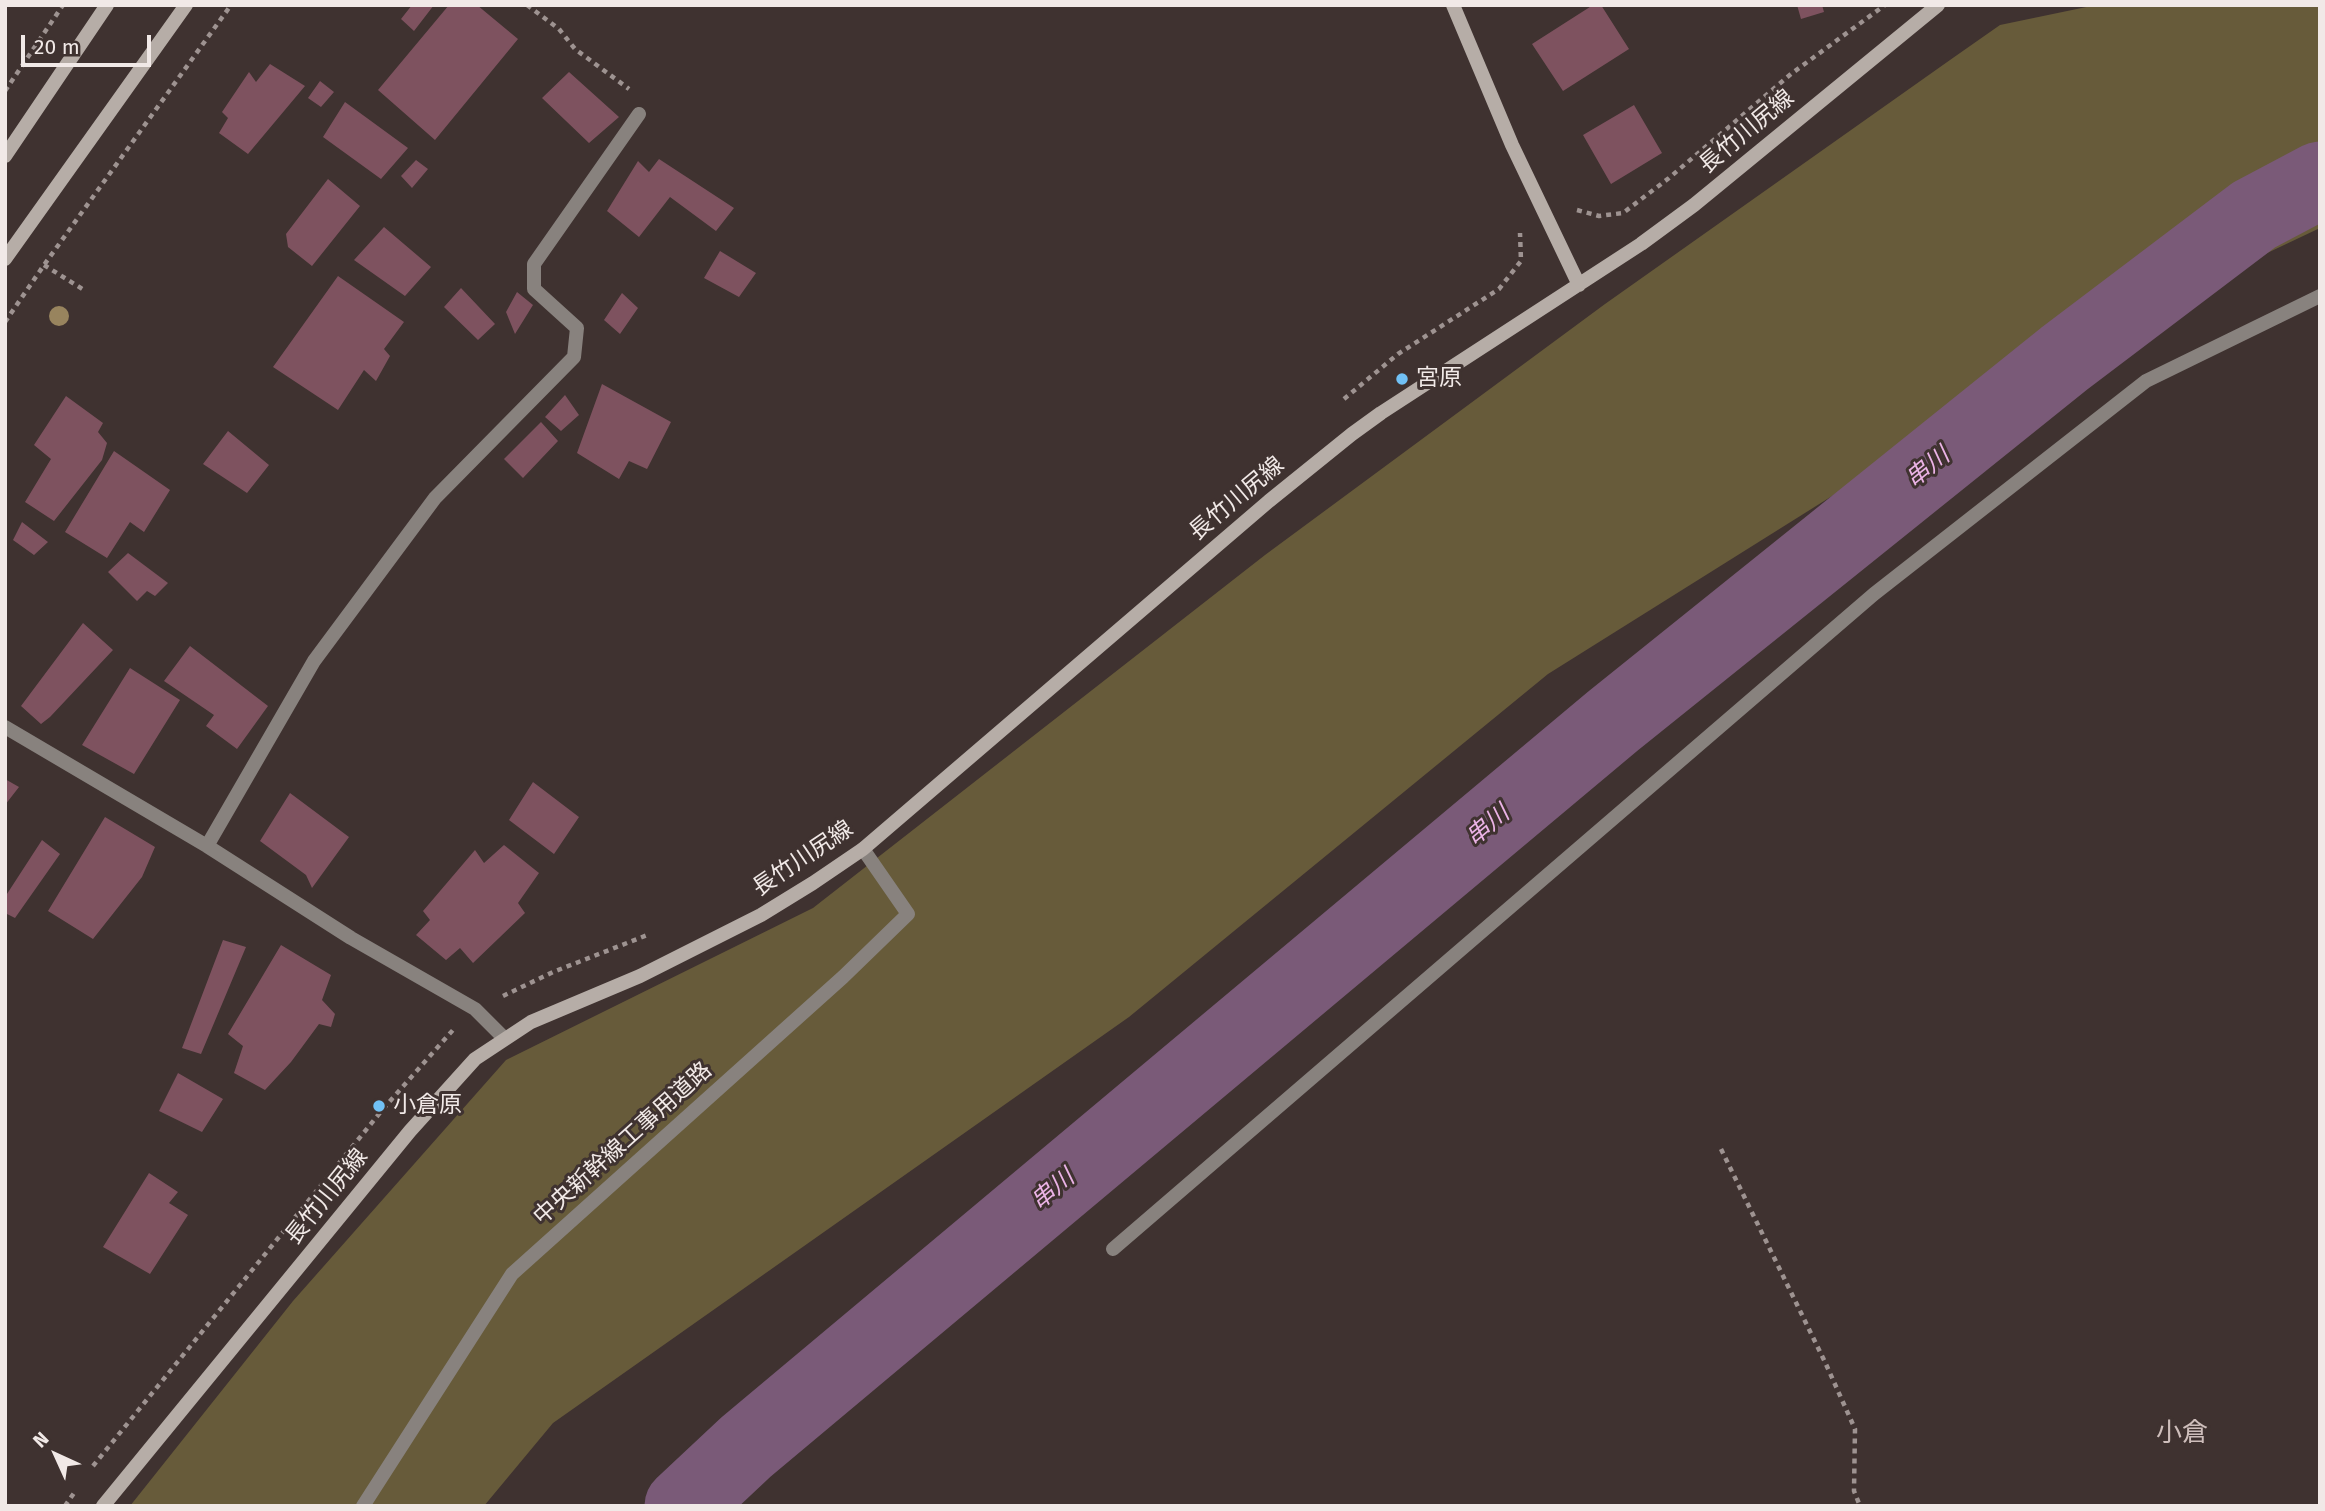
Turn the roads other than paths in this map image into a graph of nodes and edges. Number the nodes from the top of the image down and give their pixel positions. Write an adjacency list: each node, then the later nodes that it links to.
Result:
1 (107, 5): 6 (main road)
2 (186, 5): 7 (main road)
3 (1453, 5): 8 (main road)
4 (1938, 5): 8 (main road, 長竹川尻線)
5 (639, 114): 11 (street)
6 (5, 156)
7 (5, 259)
8 (1579, 285): 12 (main road, 長竹川尻線)
9 (2320, 296): 14 (street)
10 (5, 727): 11 (street)
11 (208, 846): 13 (street)
12 (863, 849): 13 (main road, 長竹川尻線); 16 (street, 中央新幹線工事用道路)
13 (505, 1038): 15 (main road, 長竹川尻線)
14 (1113, 1249)
15 (103, 1506)
16 (363, 1506)

